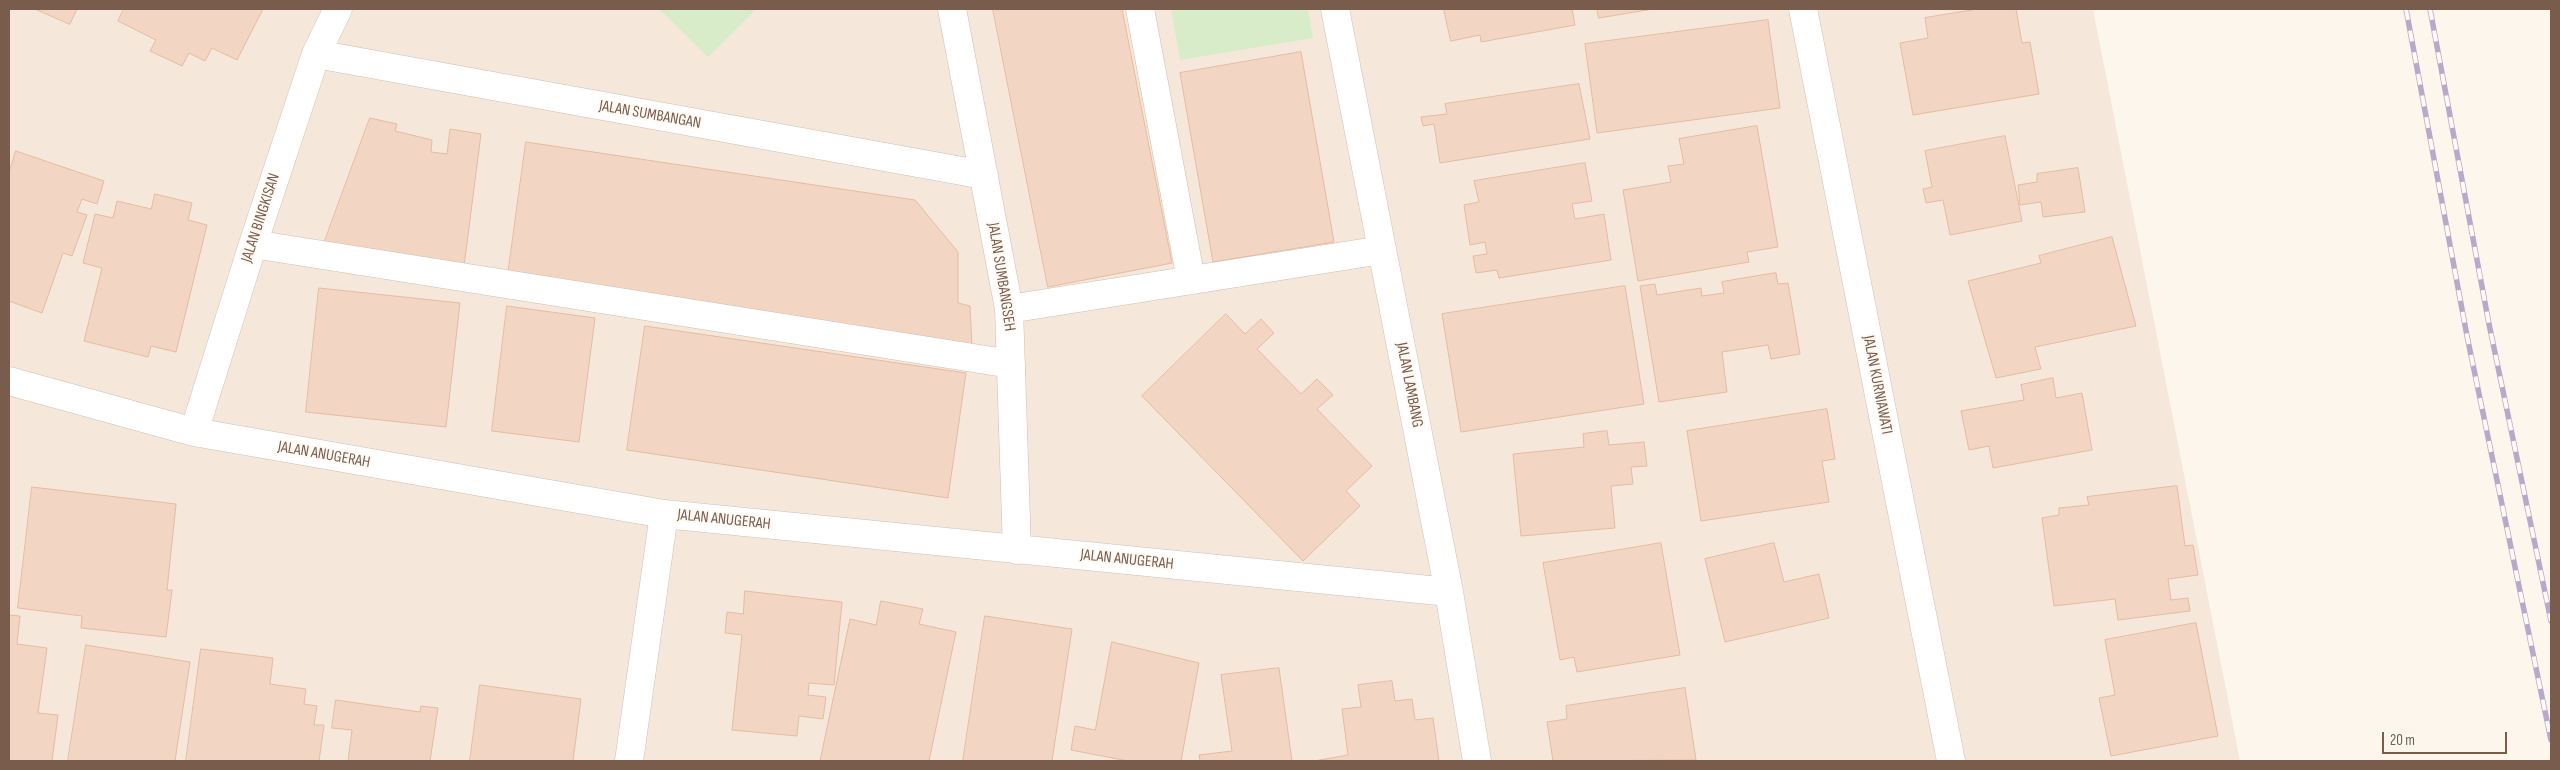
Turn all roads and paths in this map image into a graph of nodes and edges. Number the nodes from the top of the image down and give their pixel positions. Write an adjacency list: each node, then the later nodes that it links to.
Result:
1 (338, 9): 6 (street, JALAN BINGKISAN)
2 (952, 9): 7 (street, JALAN SUMBANGSEH)
3 (1140, 9): 10 (street)
4 (1335, 9): 9 (street, JALAN LAMBANG)
5 (1803, 9): 20 (street, JALAN KURNIAWATI)
6 (316, 54): 7 (street, JALAN SUMBANGAN); 8 (street, JALAN BINGKISAN)
7 (984, 175): 11 (street, JALAN SUMBANGSEH)
8 (253, 244): 12 (street); 14 (street, JALAN BINGKISAN)
9 (1382, 250): 10 (street); 17 (street, JALAN LAMBANG)
10 (1191, 280): 11 (street)
11 (1009, 309): 12 (street, JALAN SUMBANGSEH)
12 (1011, 364): 16 (street, JALAN SUMBANGSEH)
13 (9, 382): 14 (street, JALAN ANUGERAH)
14 (194, 432): 15 (street, JALAN ANUGERAH)
15 (664, 514): 16 (street, JALAN ANUGERAH); 18 (street)
16 (1017, 550): 17 (street, JALAN ANUGERAH)
17 (1450, 592): 19 (street, JALAN LAMBANG)
18 (629, 761)
19 (1478, 761)
20 (1951, 761)

